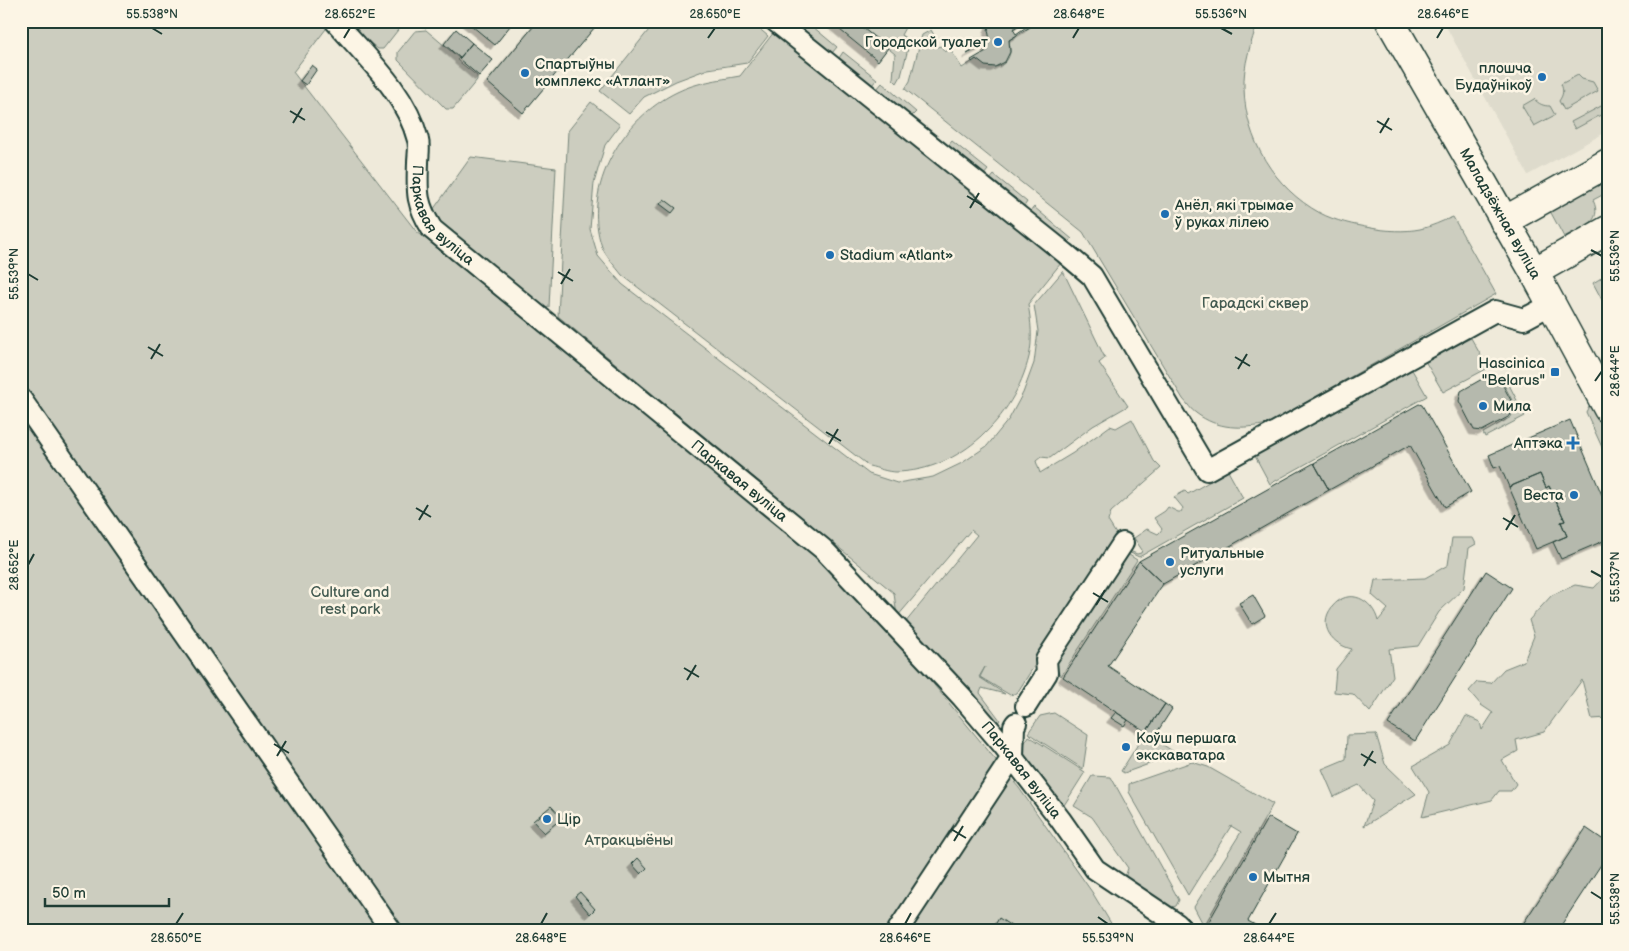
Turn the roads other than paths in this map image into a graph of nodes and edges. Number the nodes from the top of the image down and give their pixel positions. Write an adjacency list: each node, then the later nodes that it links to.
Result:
1 (336, 21): 12 (street, Паркавая вуліца)
2 (776, 21): 8 (street)
3 (1390, 21): 5 (main road, Маладзёжная вуліца)
4 (1608, 163): 5 (main road)
5 (1504, 221): 7 (main road, Маладзёжная вуліца)
6 (1608, 230): 7 (main road)
7 (1534, 272): 8 (main road, Маладзёжная вуліца)
8 (1552, 304): 10 (main road, Маладзёжная вуліца)
9 (21, 399): 13 (street)
10 (1608, 409)
11 (1123, 543): 12 (street)
12 (1013, 756): 14 (street); 15 (street, Паркавая вуліца)
13 (391, 930)
14 (898, 930)
15 (1183, 930)

